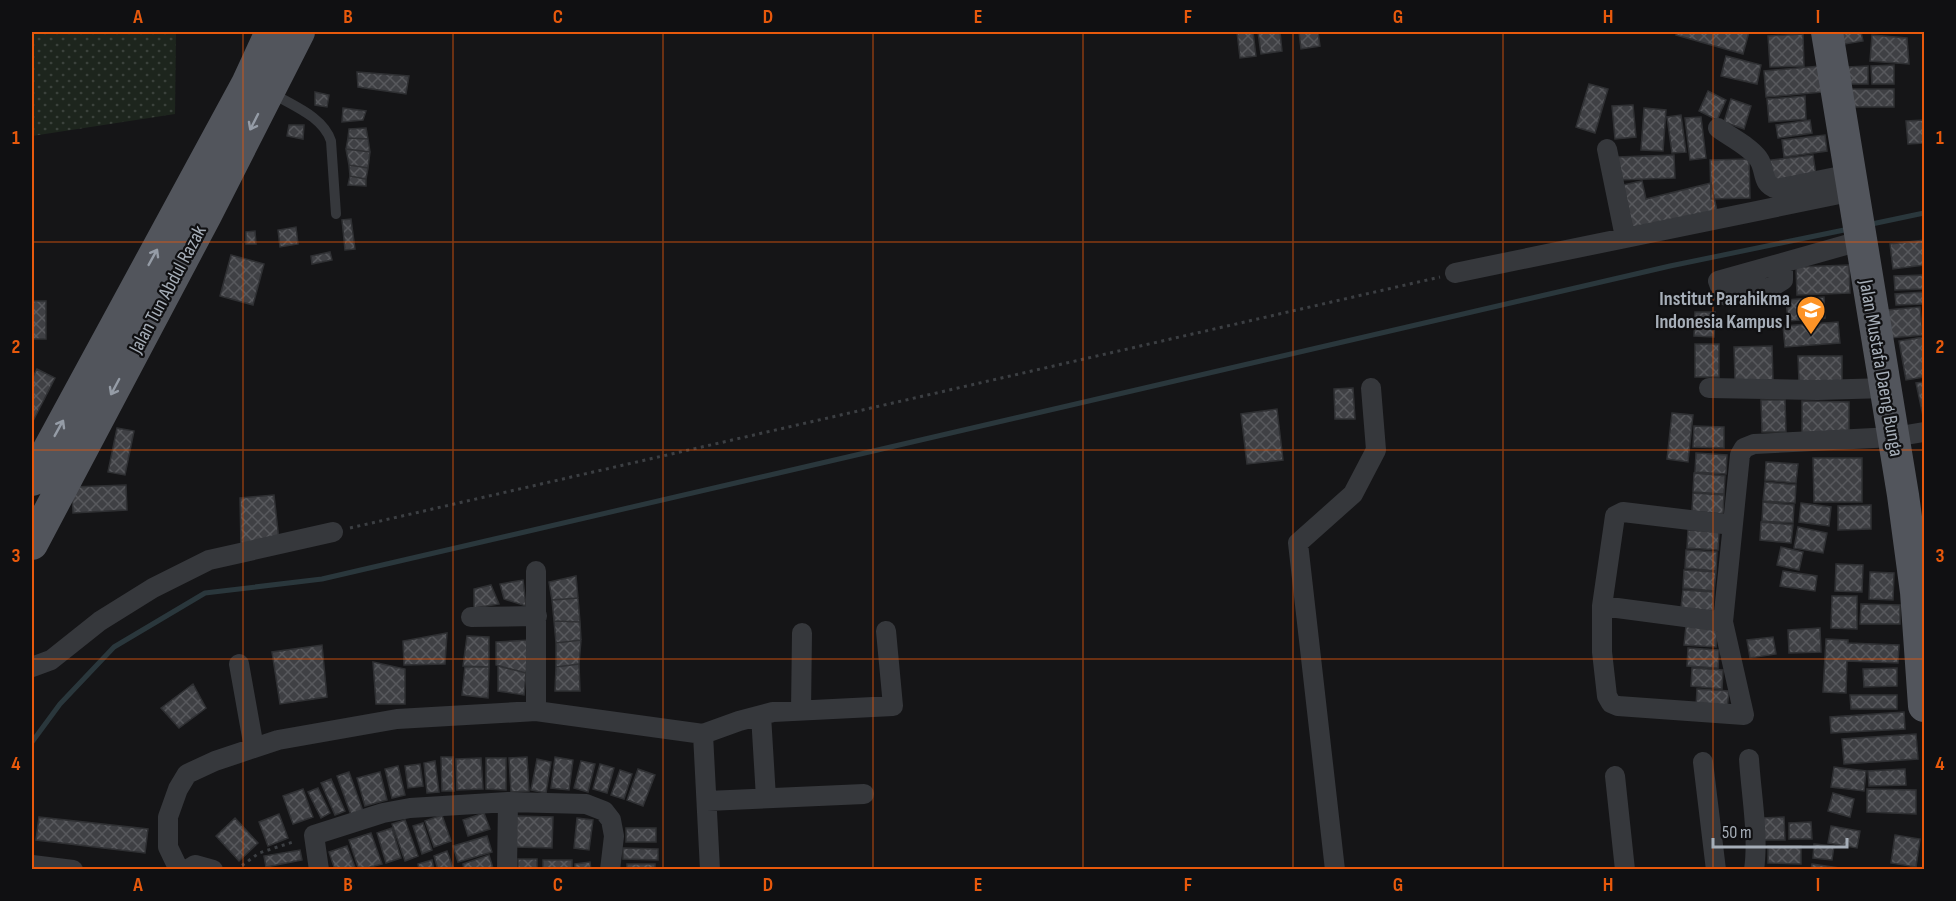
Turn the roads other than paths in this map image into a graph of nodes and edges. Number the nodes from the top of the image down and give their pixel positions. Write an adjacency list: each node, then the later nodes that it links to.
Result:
1 (271, 32): 18 (main road, Jalan Tun Abdul Razak, one-way to 1)
2 (299, 32): 4 (main road, Jalan Tun Abdul Razak)
3 (1827, 32): 7 (main road, Jalan Mustafa Daeng Bunga)
4 (270, 92): 8 (lane); 21 (main road, Jalan Tun Abdul Razak, one-way to 21)
5 (1718, 128): 7 (street)
6 (1607, 149): 9 (street)
7 (1853, 188): 9 (street); 10 (main road, Jalan Mustafa Daeng Bunga)
8 (336, 214)
9 (1625, 237): 12 (street)
10 (1860, 238): 11 (street); 15 (main road, Jalan Mustafa Daeng Bunga)
11 (1783, 263)
12 (1455, 273)
13 (1709, 387): 15 (street)
14 (1371, 388): 53 (street)
15 (1887, 388): 17 (main road, Jalan Mustafa Daeng Bunga)
16 (1924, 432): 17 (street)
17 (1894, 437): 19 (street); 31 (main road, Jalan Mustafa Daeng Bunga)
18 (32, 480)
19 (1732, 525): 23 (street); 26 (street)
20 (333, 532): 30 (street)
21 (32, 544)
22 (536, 571): 24 (street)
23 (1602, 606): 26 (street); 26 (street)
24 (537, 616): 25 (street); 32 (street)
25 (471, 617)
26 (1723, 622)
27 (886, 631): 33 (street)
28 (802, 633): 33 (street)
29 (239, 664): 36 (street)
30 (32, 667)
31 (1924, 706)
32 (536, 711): 35 (street); 36 (street)
33 (801, 711): 34 (street)
34 (761, 716): 35 (street); 41 (street)
35 (703, 734): 42 (street)
36 (254, 748): 46 (street)
37 (1749, 759): 56 (street)
38 (1703, 762): 55 (street)
39 (1615, 776): 54 (street)
40 (864, 794): 41 (street)
41 (765, 798): 42 (street)
42 (707, 801): 52 (street)
43 (508, 802): 49 (street); 50 (street); 51 (street)
44 (32, 865): 45 (street)
45 (73, 870)
46 (179, 870)
47 (187, 870): 48 (street)
48 (213, 870)
49 (319, 870)
50 (507, 870)
51 (609, 870)
52 (710, 870)
53 (1335, 870)
54 (1625, 870)
55 (1716, 870)
56 (1754, 870)

